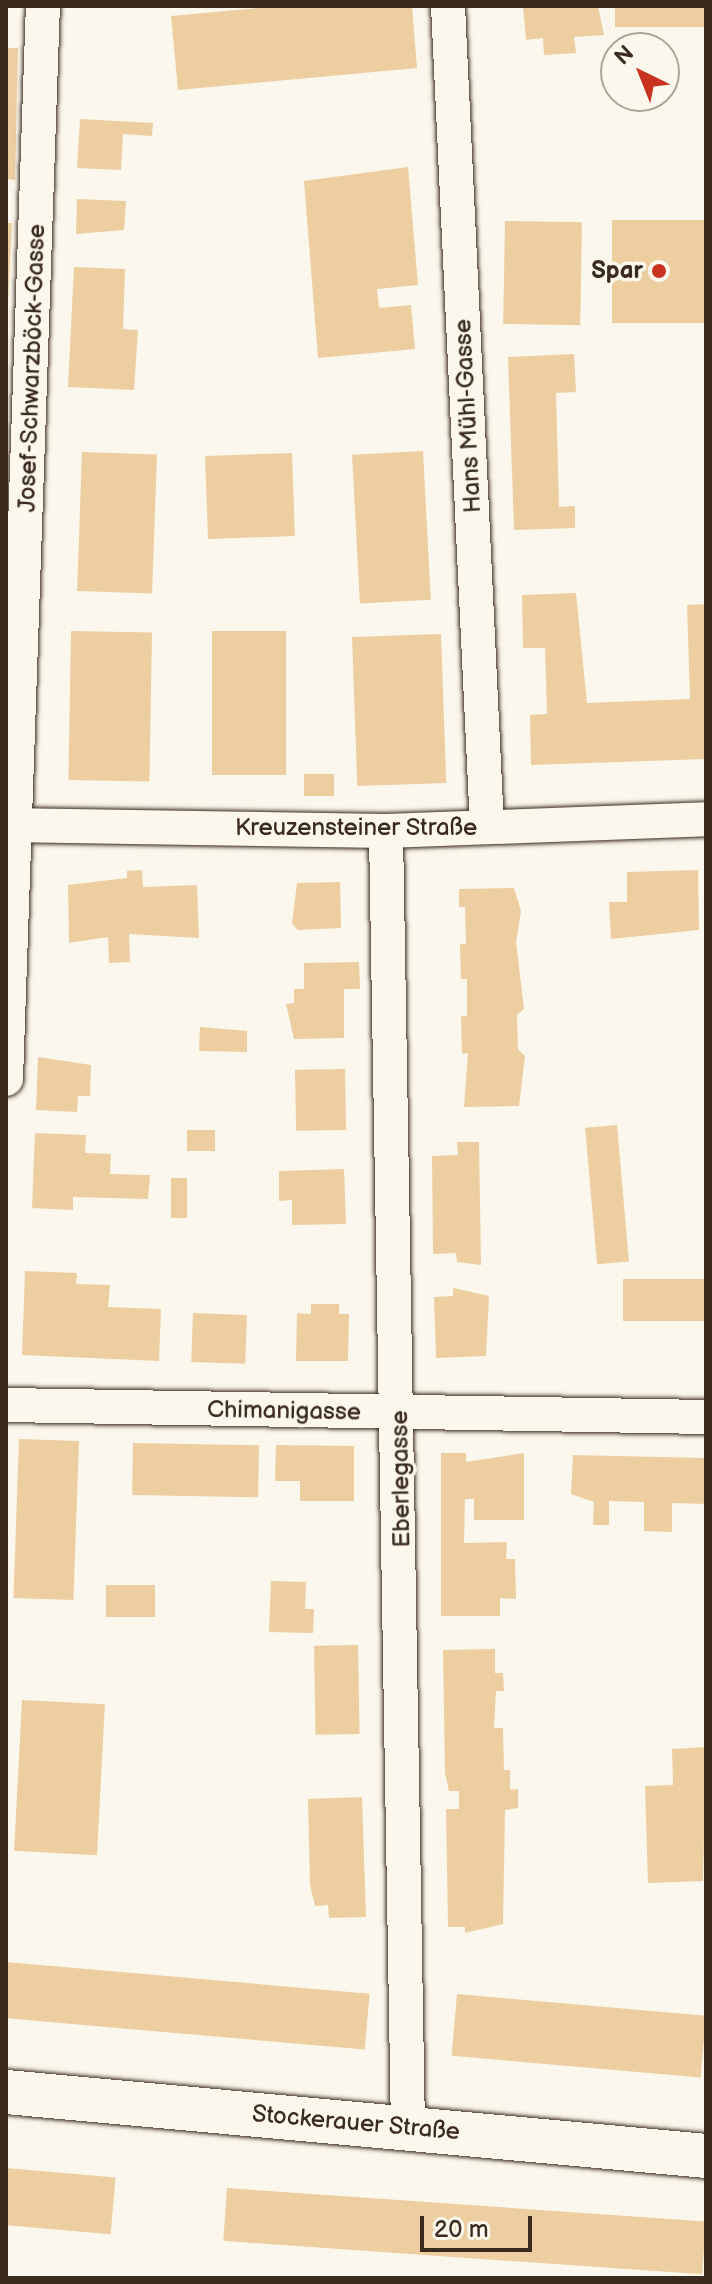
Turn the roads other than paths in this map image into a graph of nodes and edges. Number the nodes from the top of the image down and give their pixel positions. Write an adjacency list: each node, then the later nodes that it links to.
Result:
1 (43, 6): 4 (street, Josef-Schwarzböck-Gasse)
2 (448, 6): 5 (street, Hans Mühl-Gasse)
3 (706, 819): 5 (street, Kreuzensteiner Straße)
4 (12, 826): 6 (street, Kreuzensteiner Straße); 7 (street, Josef-Schwarzböck-Gasse)
5 (487, 827): 6 (street, Kreuzensteiner Straße)
6 (386, 831): 9 (street, Eberlegasse)
7 (6, 1079)
8 (6, 1405): 9 (street, Chimanigasse)
9 (401, 1413): 10 (street, Chimanigasse); 12 (street, Eberlegasse)
10 (706, 1417)
11 (6, 2092): 12 (main road, Stockerauer Straße)
12 (408, 2127): 13 (main road, Stockerauer Straße)
13 (706, 2156)

